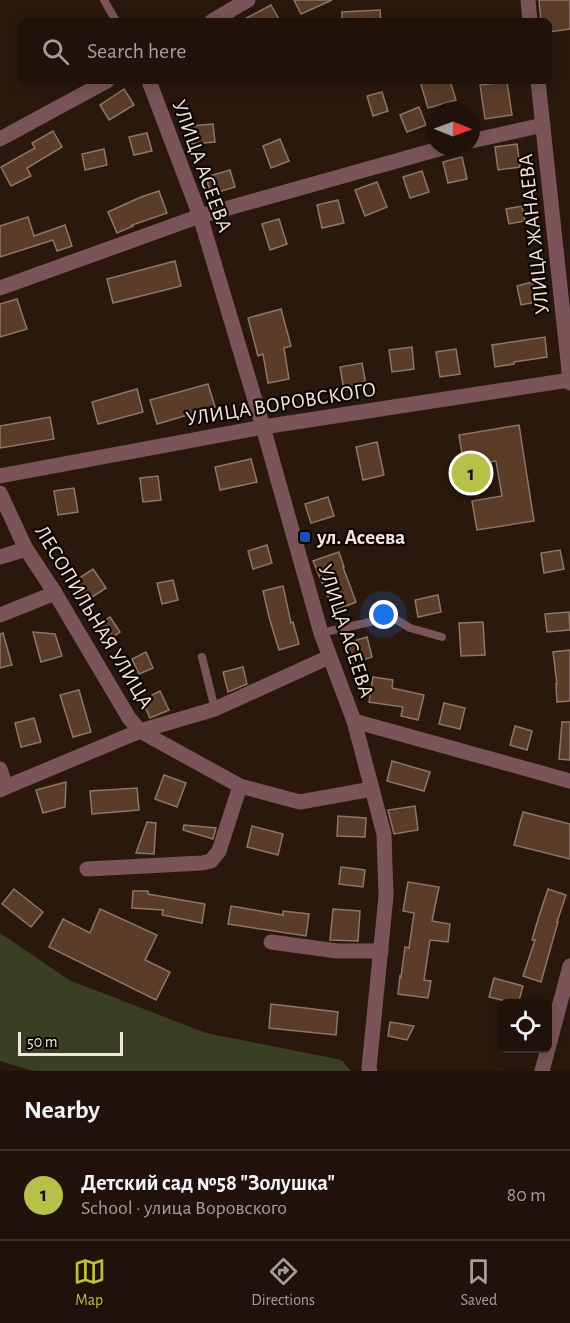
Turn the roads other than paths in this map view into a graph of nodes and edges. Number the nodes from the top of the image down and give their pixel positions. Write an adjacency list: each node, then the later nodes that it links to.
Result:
1 (104, 0): 4 (lane)
2 (248, 0): 5 (street)
3 (528, 0): 6 (street)
4 (114, 18)
5 (217, 18)
6 (530, 18)
7 (101, 84): 11 (street)
8 (149, 84): 14 (street, УЛИЦА АСЕЕВА)
9 (538, 84): 10 (street, УЛИЦА ЖАНАЕВА)
10 (543, 125): 12 (street); 16 (street, УЛИЦА ЖАНАЕВА)
11 (0, 139)
12 (480, 139)
13 (426, 153): 14 (street)
14 (200, 216): 15 (street); 17 (street, УЛИЦА АСЕЕВА)
15 (0, 288)
16 (570, 381): 17 (street, УЛИЦА ВОРОВСКОГО)
17 (263, 427): 18 (street, УЛИЦА ВОРОВСКОГО); 24 (street, УЛИЦА АСЕЕВА)
18 (0, 476)
19 (0, 493): 20 (street, ЛЕСОПИЛЬНАЯ УЛИЦА)
20 (26, 549): 21 (street); 22 (street, ЛЕСОПИЛЬНАЯ УЛИЦА)
21 (0, 557)
22 (55, 593): 23 (street); 30 (street, ЛЕСОПИЛЬНАЯ УЛИЦА)
23 (0, 615)
24 (321, 633): 25 (lane); 27 (street, УЛИЦА АСЕЕВА)
25 (442, 637)
26 (202, 657): 28 (lane)
27 (329, 657): 28 (street); 29 (street, УЛИЦА АСЕЕВА)
28 (215, 709): 30 (street)
29 (354, 721): 32 (street); 35 (street, УЛИЦА АСЕЕВА)
30 (140, 731): 33 (street, ЛЕСОПИЛЬНАЯ УЛИЦА); 34 (street)
31 (0, 769): 34 (street)
32 (570, 781)
33 (240, 786): 35 (street, ЛЕСОПИЛЬНАЯ УЛИЦА); 36 (street)
34 (3, 789)
35 (372, 789): 38 (street, УЛИЦА АСЕЕВА)
36 (87, 869)
37 (271, 942): 38 (street)
38 (381, 951): 40 (street, УЛИЦА АСЕЕВА)
39 (570, 966): 41 (street)
40 (370, 1070)
41 (542, 1071)

